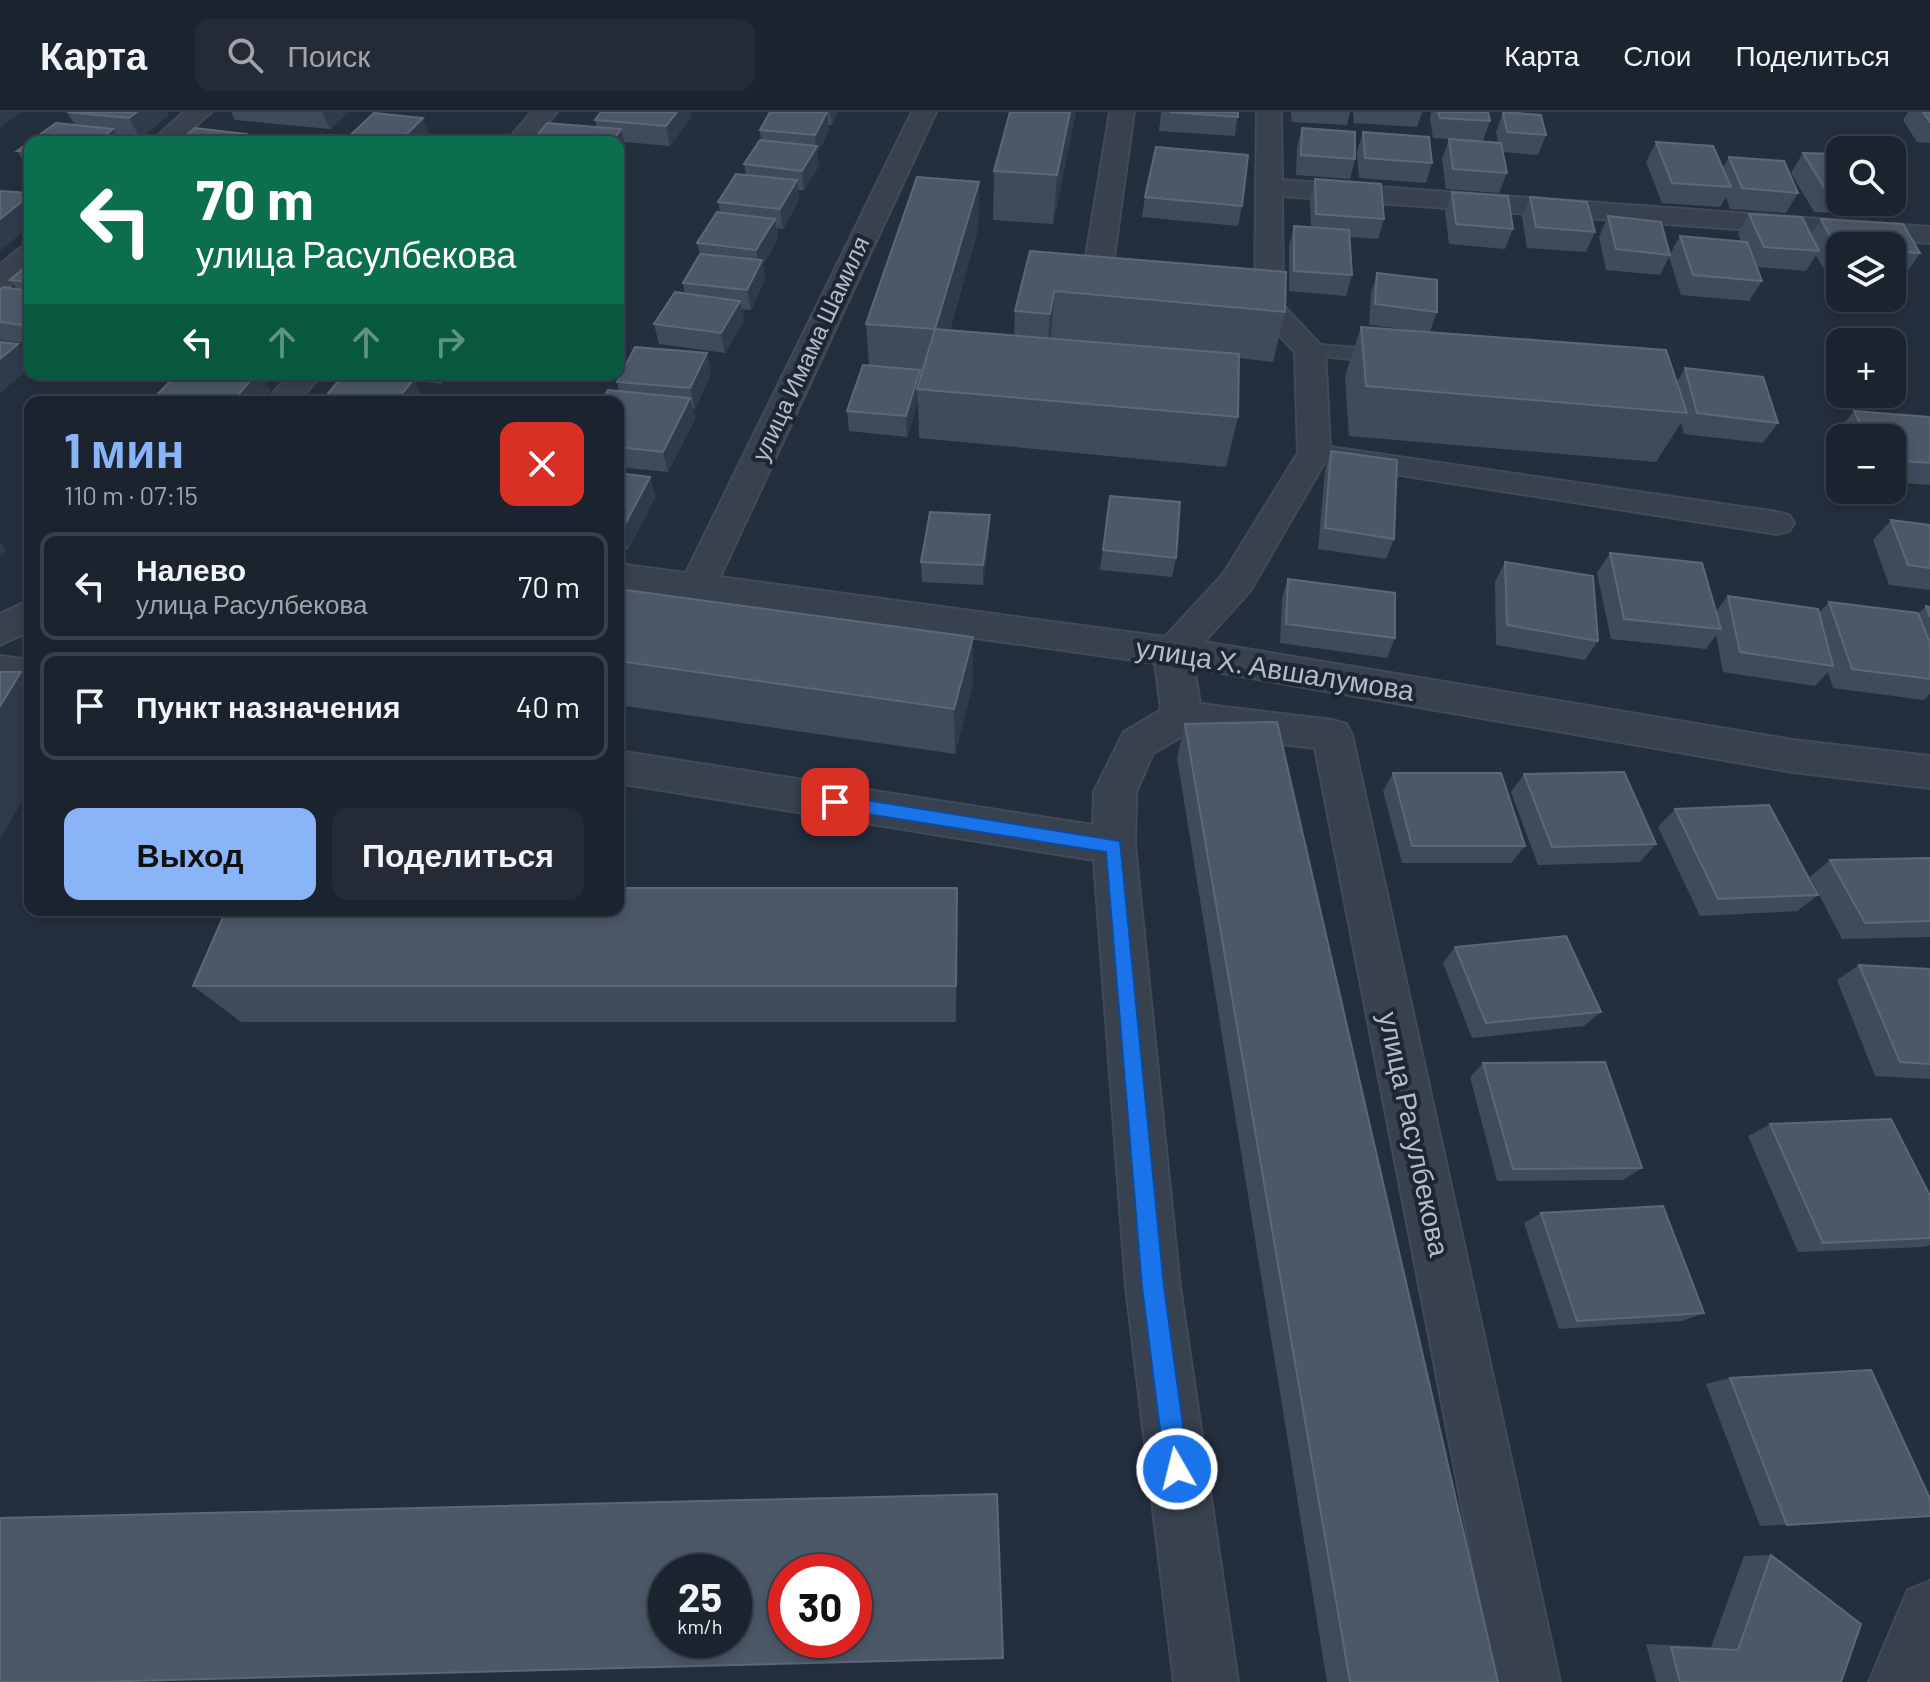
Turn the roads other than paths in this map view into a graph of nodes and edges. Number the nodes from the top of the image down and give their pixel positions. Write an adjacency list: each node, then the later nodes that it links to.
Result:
1 (199, 112): 6 (street)
2 (545, 112): 7 (street)
3 (924, 112): 20 (street, улица Имама Шамиля)
4 (1122, 112): 12 (street)
5 (1269, 112): 8 (street)
6 (170, 136)
7 (523, 136)
8 (1271, 187): 9 (street); 12 (street)
9 (1930, 235)
10 (24, 259): 11 (street)
11 (0, 279)
12 (1269, 307): 13 (street)
13 (1310, 350): 14 (lane); 17 (street)
14 (1415, 359)
15 (301, 380): 16 (street)
16 (287, 396)
17 (1314, 453): 18 (street); 23 (street)
18 (1777, 523)
19 (624, 577): 20 (street, улица Х. Авшалумова)
20 (698, 585): 23 (street, улица Х. Авшалумова)
21 (24, 617): 22 (street)
22 (0, 632)
23 (1173, 652): 26 (street); 28 (street, улица Х. Авшалумова)
24 (0, 670): 25 (street)
25 (24, 673)
26 (1182, 717): 29 (street); 32 (street, улица Расулбекова)
27 (624, 768): 29 (street)
28 (1930, 772)
29 (1114, 846): 31 (street)
30 (1930, 1612): 33 (street)
31 (1206, 1682)
32 (1528, 1682)
33 (1901, 1682)

